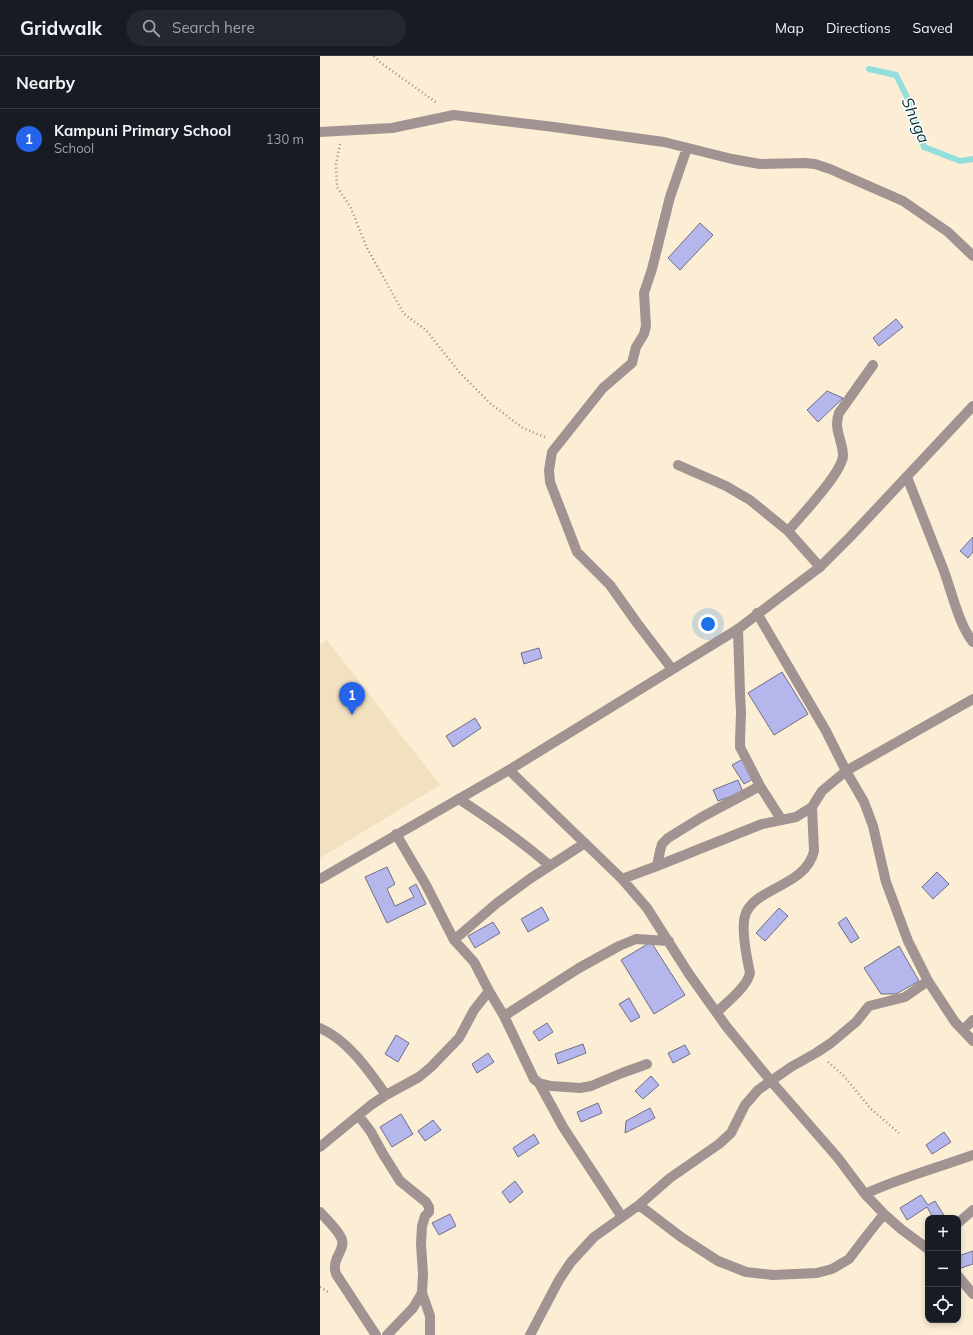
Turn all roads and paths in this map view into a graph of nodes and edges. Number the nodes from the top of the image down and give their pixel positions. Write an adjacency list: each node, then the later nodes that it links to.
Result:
1 (374, 56): 2 (path)
2 (454, 115): 3 (street); 5 (street)
3 (343, 130): 4 (street); 9 (path)
4 (320, 132)
5 (687, 148): 6 (street); 9 (street)
6 (973, 256)
7 (873, 365): 12 (street)
8 (973, 406): 11 (street)
9 (557, 447): 17 (street)
10 (678, 465): 12 (street)
11 (907, 477): 13 (street); 16 (street)
12 (788, 531): 13 (street)
13 (820, 567): 14 (street)
14 (757, 613): 15 (street); 20 (street)
15 (738, 629): 17 (street); 21 (street)
16 (973, 642)
17 (672, 669): 19 (street)
18 (973, 699): 20 (street)
19 (509, 770): 22 (street); 26 (street)
20 (846, 770): 23 (street); 33 (street)
21 (760, 786): 24 (street); 28 (street)
22 (459, 799): 25 (street); 27 (street)
23 (812, 807): 24 (street); 35 (street)
24 (781, 820): 28 (street)
25 (396, 834): 29 (street); 31 (street)
26 (586, 844): 27 (street); 30 (street)
27 (550, 866): 31 (street)
28 (656, 866): 30 (street)
29 (320, 879)
30 (622, 879): 32 (street)
31 (454, 940): 34 (street)
32 (669, 941): 35 (street); 36 (street)
33 (928, 981): 39 (street); 41 (street)
34 (489, 991): 36 (street); 45 (street)
35 (717, 1012): 43 (street)
36 (504, 1016): 44 (street)
37 (973, 1020): 39 (street)
38 (320, 1028): 45 (street)
39 (963, 1030): 40 (street)
40 (973, 1041)
41 (816, 1054): 43 (street); 47 (path)
42 (647, 1064): 44 (street)
43 (770, 1080): 50 (street); 51 (street)
44 (539, 1083): 55 (street)
45 (386, 1095): 46 (street)
46 (358, 1116): 48 (street); 59 (street)
47 (899, 1133)
48 (320, 1147)
49 (973, 1155): 50 (street)
50 (865, 1194): 54 (street)
51 (639, 1204): 54 (street); 55 (street)
52 (973, 1210): 56 (street)
53 (320, 1212): 61 (street)
54 (884, 1214): 57 (street)
55 (622, 1217): 64 (street)
56 (961, 1220)
57 (925, 1247)
58 (961, 1280): 60 (street)
59 (422, 1293): 62 (street); 63 (street)
60 (973, 1294)
61 (376, 1335)
62 (387, 1335)
63 (430, 1335)
64 (530, 1335)

